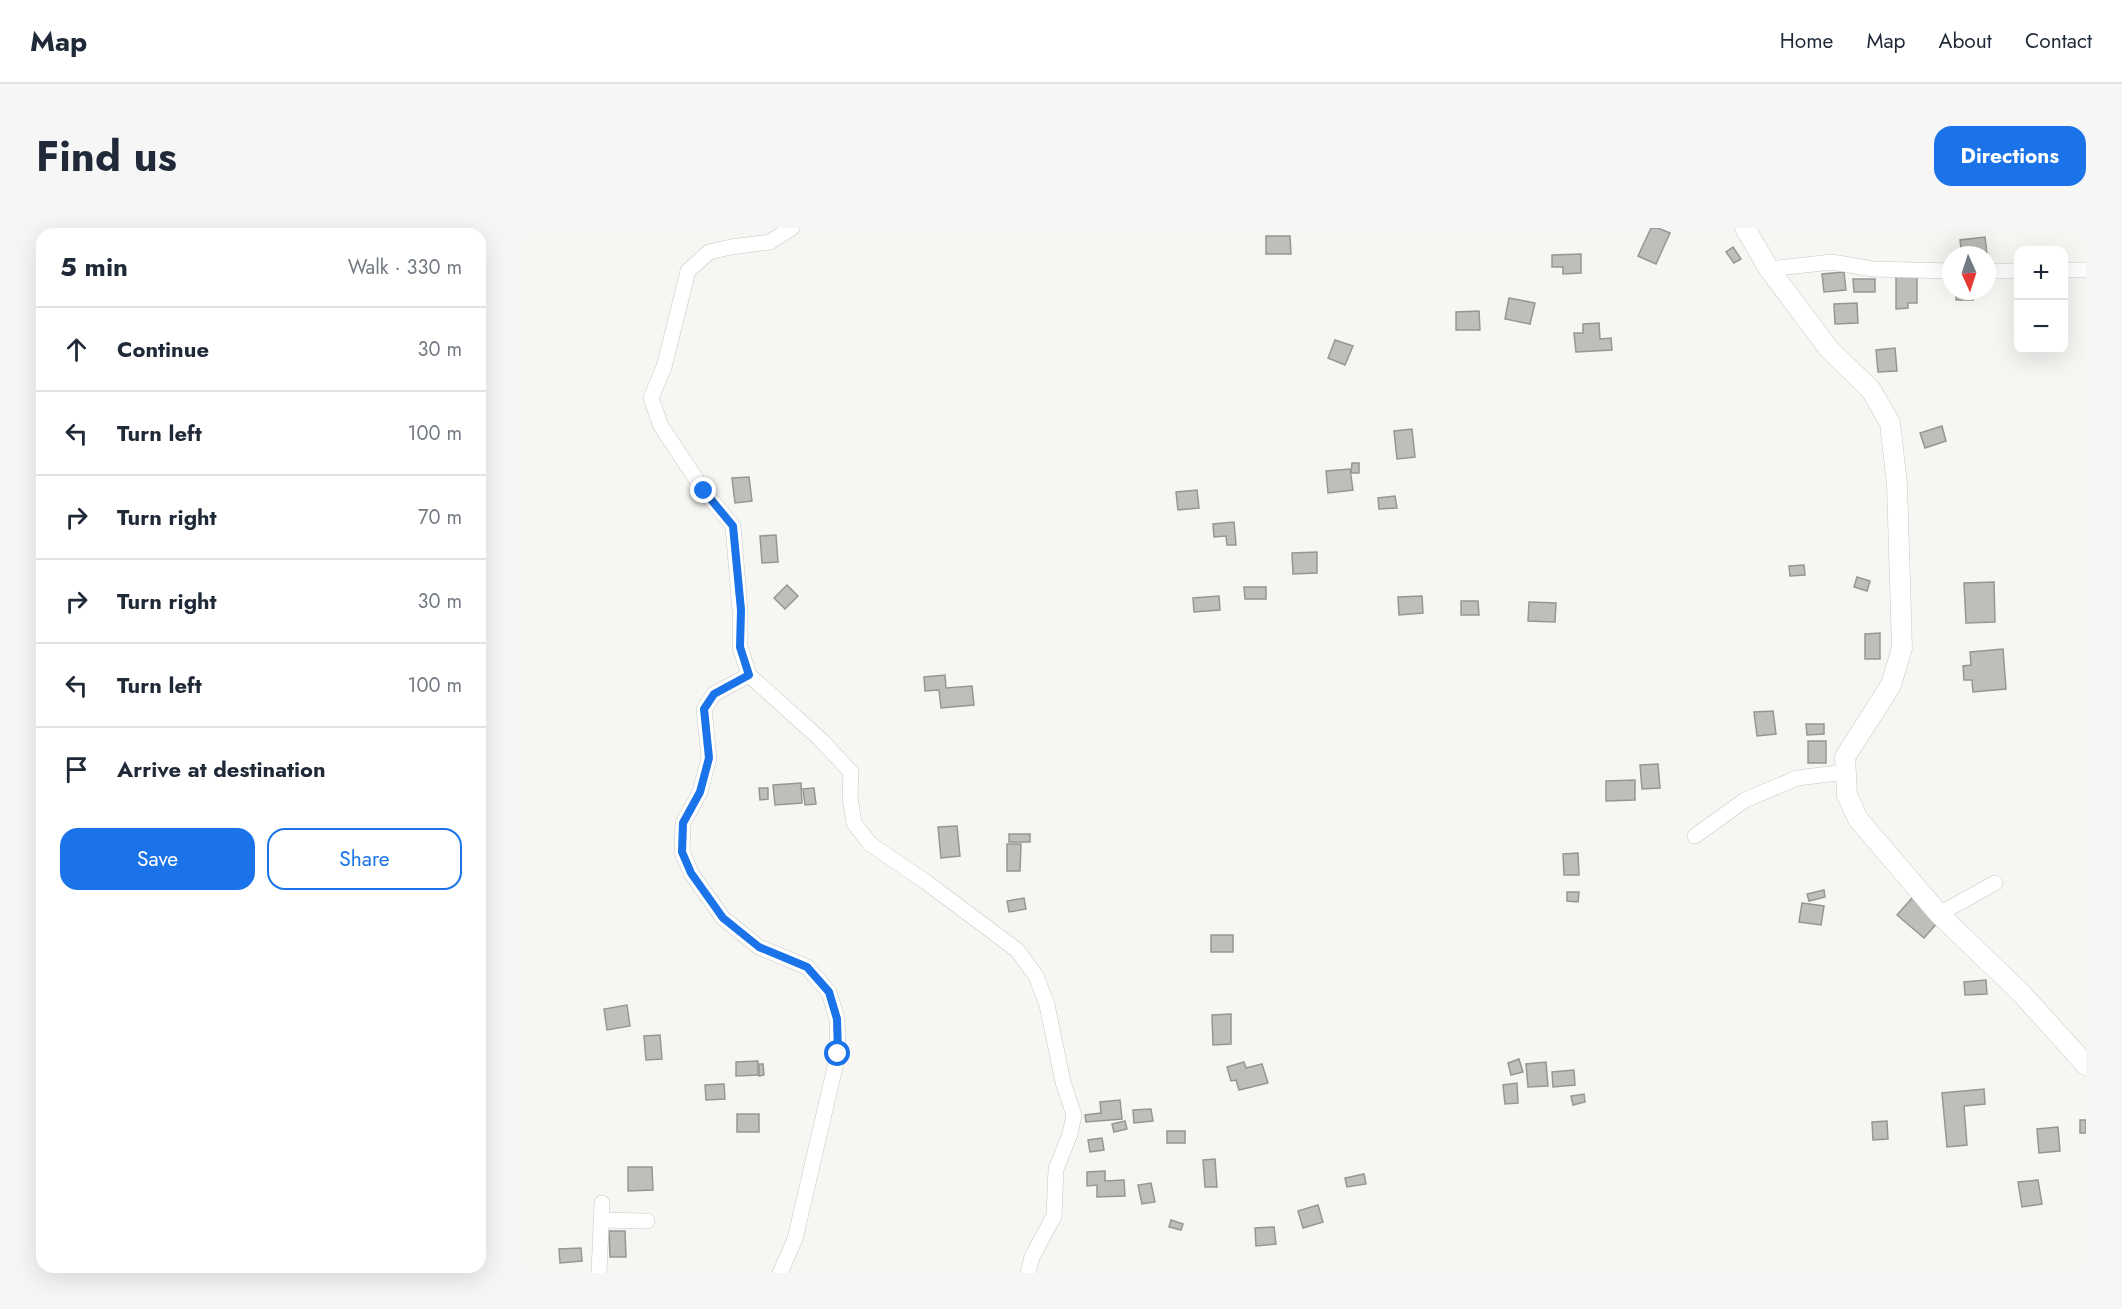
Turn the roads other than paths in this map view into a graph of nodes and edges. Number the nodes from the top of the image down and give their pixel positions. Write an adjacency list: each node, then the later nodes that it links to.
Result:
1 (792, 228): 9 (street)
2 (1745, 228): 3 (street)
3 (1769, 269): 6 (street); 10 (street)
4 (2068, 270): 5 (street)
5 (2086, 270)
6 (1942, 271)
7 (2014, 271): 8 (street)
8 (1996, 272)
9 (749, 675): 19 (street); 20 (street)
10 (1846, 772): 11 (street); 13 (street)
11 (1695, 836)
12 (1995, 883): 13 (street)
13 (1939, 914): 14 (street)
14 (2086, 1065)
15 (602, 1203): 16 (street)
16 (601, 1220): 17 (street); 18 (street)
17 (647, 1221)
18 (599, 1273)
19 (780, 1273)
20 (1028, 1273)

